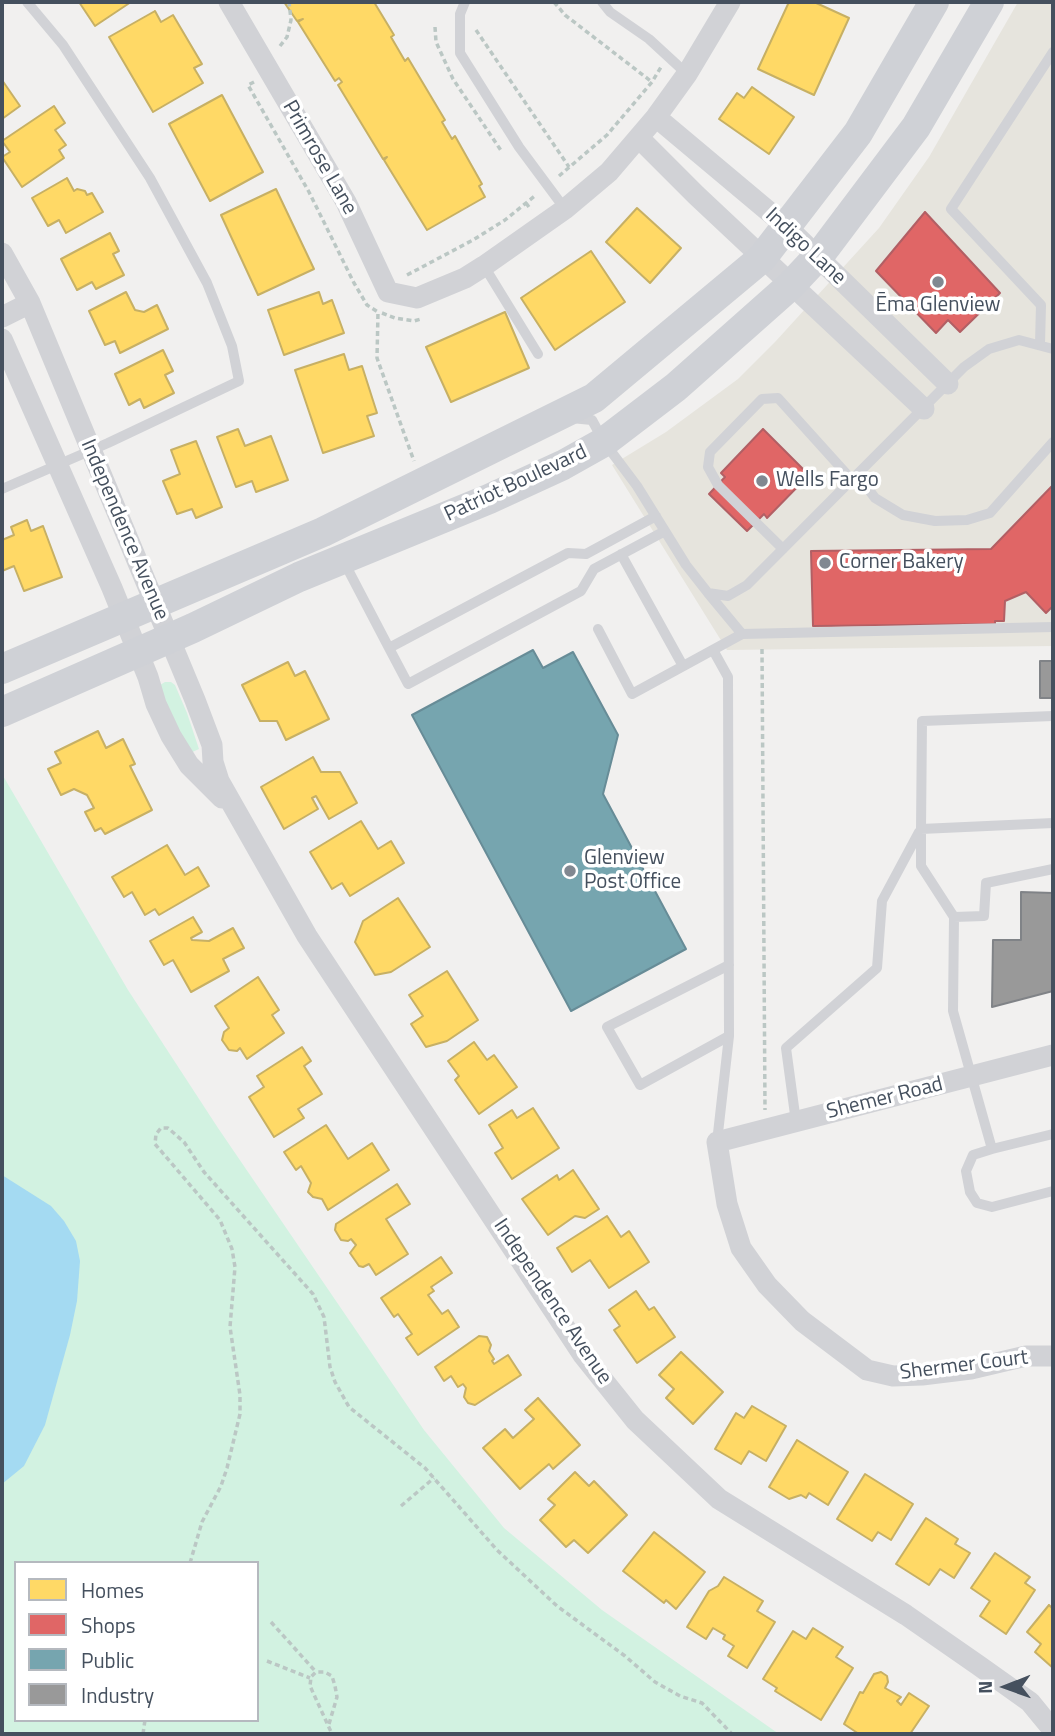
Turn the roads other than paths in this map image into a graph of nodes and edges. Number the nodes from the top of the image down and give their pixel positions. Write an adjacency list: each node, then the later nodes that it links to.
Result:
1 (27, 2): 32 (lane)
2 (229, 2): 19 (street, Primrose Lane)
3 (453, 2): 9 (lane)
4 (465, 2): 9 (lane)
5 (602, 2): 11 (lane)
6 (730, 2): 11 (street)
7 (934, 2): 15 (main road, Patriot Boulevard)
8 (989, 2): 18 (main road, Patriot Boulevard)
9 (460, 15): 14 (lane)
10 (1053, 52): 24 (lane)
11 (687, 74): 12 (street)
12 (656, 117): 13 (street); 15 (street, Indigo Lane)
13 (639, 138): 14 (street); 17 (street, Indigo Lane)
14 (565, 209): 19 (street)
15 (786, 226): 17 (main road, Patriot Boulevard); 18 (street, Indigo Lane)
16 (2, 253): 21 (street, Independence Avenue)
17 (762, 258): 20 (street, Indigo Lane); 29 (main road, Patriot Boulevard)
18 (817, 258): 20 (main road, Patriot Boulevard); 27 (street, Indigo Lane)
19 (484, 266): 26 (lane)
20 (791, 285): 28 (street, Indigo Lane); 30 (main road, Patriot Boulevard)
21 (30, 303): 22 (street); 32 (street, Independence Avenue)
22 (2, 317)
23 (2, 339): 33 (street, Independence Avenue)
24 (1040, 344): 25 (lane); 27 (lane)
25 (1053, 349)
26 (538, 354)
27 (948, 384): 28 (lane)
28 (924, 409): 34 (lane)
29 (557, 417): 30 (lane); 44 (main road, Patriot Boulevard)
30 (604, 442): 36 (lane); 41 (main road, Patriot Boulevard)
31 (1053, 442): 34 (lane)
32 (91, 451): 33 (lane); 44 (street, Independence Avenue)
33 (58, 464): 35 (lane); 45 (street, Independence Avenue)
34 (855, 477): 38 (lane); 38 (lane)
35 (2, 489)
36 (656, 516): 37 (lane); 39 (lane)
37 (665, 531): 40 (lane); 43 (lane)
38 (783, 549): 43 (lane)
39 (586, 554): 42 (lane); 50 (lane)
40 (621, 554): 42 (lane); 53 (lane)
41 (343, 560): 49 (main road, Patriot Boulevard); 50 (lane)
42 (594, 569): 50 (lane)
43 (708, 593): 48 (lane)
44 (155, 604): 45 (main road, Patriot Boulevard); 49 (street, Independence Avenue)
45 (124, 617): 52 (street, Independence Avenue); 54 (main road, Patriot Boulevard)
46 (1053, 627): 48 (lane)
47 (598, 629): 53 (lane)
48 (742, 634): 51 (lane)
49 (168, 638): 52 (main road, Patriot Boulevard); 57 (street, Independence Avenue)
50 (389, 648)
51 (713, 650): 53 (lane); 62 (lane)
52 (138, 652): 55 (main road, Patriot Boulevard); 57 (street, Independence Avenue)
53 (683, 666)
54 (2, 669)
55 (2, 712)
56 (1053, 716): 59 (lane)
57 (235, 811): 72 (street, Independence Avenue)
58 (1053, 822): 59 (lane)
59 (921, 829): 61 (lane); 66 (lane)
60 (1053, 869): 61 (lane)
61 (954, 917): 65 (lane)
62 (729, 965): 63 (lane); 63 (lane)
63 (729, 1036): 68 (lane)
64 (1053, 1055): 65 (street, Shemer Road)
65 (973, 1076): 66 (street, Shemer Road); 69 (lane)
66 (796, 1122): 68 (street, Shemer Road)
67 (1053, 1134): 69 (lane)
68 (717, 1142): 71 (street, Shermer Court)
69 (992, 1149): 70 (lane)
70 (1053, 1191)
71 (1053, 1356)
72 (1053, 1730)

